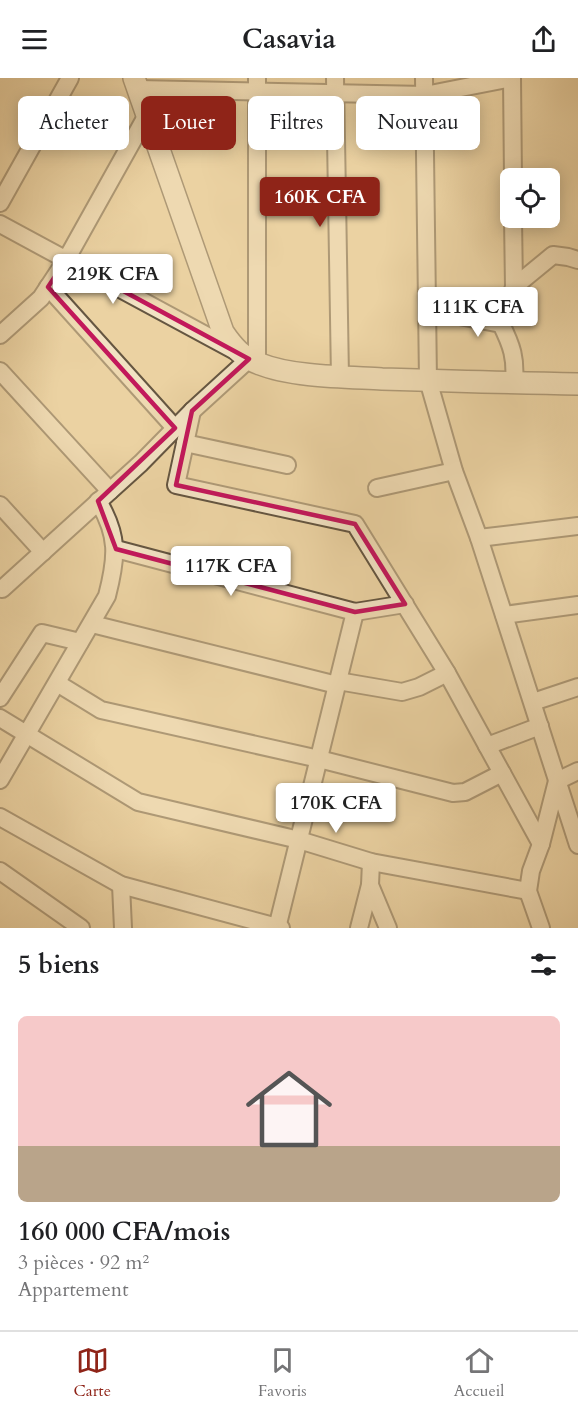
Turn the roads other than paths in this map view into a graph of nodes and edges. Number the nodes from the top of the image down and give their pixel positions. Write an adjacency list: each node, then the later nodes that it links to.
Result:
1 (70, 78): 11 (street)
2 (512, 78): 7 (street); 10 (street)
3 (136, 84): 4 (street)
4 (187, 84): 5 (street)
5 (257, 85): 6 (street); 21 (street)
6 (336, 86): 7 (street); 23 (street)
7 (424, 86): 18 (street)
8 (141, 126): 14 (street)
9 (159, 150): 21 (street)
10 (513, 168)
11 (0, 203)
12 (0, 224): 14 (street)
13 (513, 228): 17 (street)
14 (66, 260): 16 (street); 21 (street)
15 (578, 260): 17 (street)
16 (48, 287): 20 (street); 28 (street)
17 (514, 287): 19 (street)
18 (428, 310): 19 (street); 24 (street)
19 (501, 324): 25 (street)
20 (0, 335)
21 (249, 359): 23 (street); 27 (street)
22 (0, 371): 33 (street)
23 (340, 377): 24 (street)
24 (428, 380): 25 (street); 31 (street)
25 (514, 383): 26 (street)
26 (578, 384)
27 (192, 411): 28 (street); 29 (street)
28 (176, 428): 33 (street)
29 (185, 443): 30 (street); 40 (street)
30 (287, 465)
31 (454, 471): 32 (street); 36 (street)
32 (377, 488)
33 (104, 496): 37 (street); 38 (street)
34 (0, 505): 38 (street)
35 (578, 526): 36 (street)
36 (479, 538): 43 (street)
37 (116, 549): 42 (street); 44 (street)
38 (43, 552): 39 (street)
39 (2, 589)
40 (405, 604): 42 (street); 46 (street)
41 (578, 605): 43 (street)
42 (355, 612): 48 (street)
43 (504, 615): 51 (street)
44 (92, 624): 45 (street); 48 (street)
45 (80, 642): 47 (street); 50 (street)
46 (447, 673): 48 (street); 55 (street)
47 (57, 683): 54 (street); 56 (street)
48 (337, 683): 56 (street)
49 (578, 687): 51 (street)
50 (0, 698)
51 (533, 702): 53 (street)
52 (0, 718): 54 (street)
53 (540, 726): 55 (street); 60 (street)
54 (26, 736): 59 (street); 62 (street)
55 (487, 746): 58 (street)
56 (319, 759): 58 (street); 62 (street)
57 (578, 771): 60 (street)
58 (502, 773): 63 (street)
59 (0, 780)
60 (557, 781): 63 (street); 64 (street)
61 (0, 817): 67 (street)
62 (299, 840): 65 (street); 72 (street)
63 (541, 844): 69 (street)
64 (578, 845)
65 (371, 862): 68 (street); 69 (street)
66 (0, 871): 70 (street)
67 (121, 885): 71 (street); 72 (street)
68 (370, 885): 73 (street); 74 (street)
69 (528, 891): 75 (street)
70 (81, 928)
71 (123, 928)
72 (279, 928)
73 (359, 928)
74 (388, 928)
75 (541, 928)

